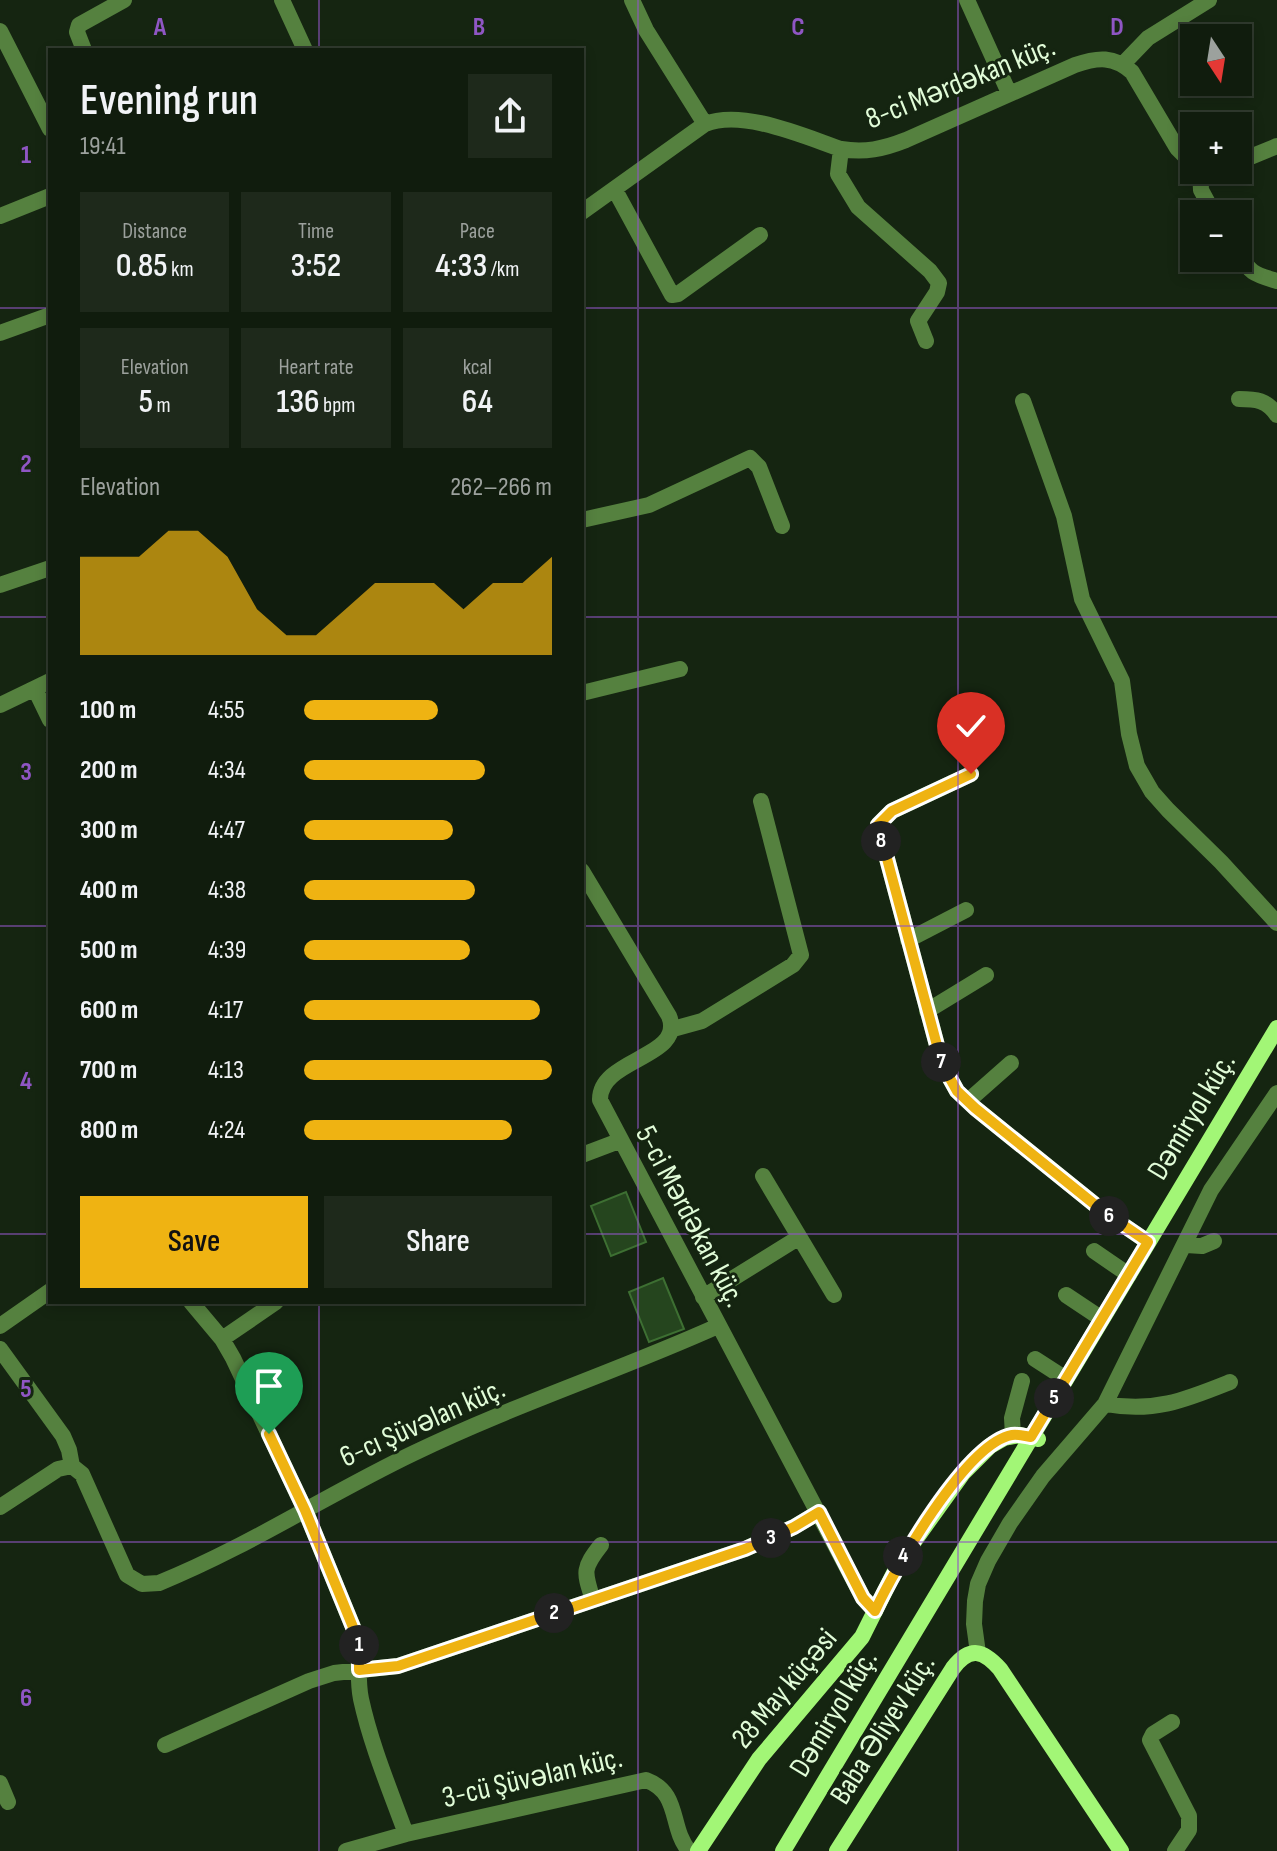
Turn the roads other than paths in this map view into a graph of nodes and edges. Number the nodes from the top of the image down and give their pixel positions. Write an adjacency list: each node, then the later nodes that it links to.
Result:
1 (124, 0): 7 (street)
2 (282, 0): 8 (street)
3 (632, 0): 11 (street)
4 (967, 0): 10 (street)
5 (1209, 0): 9 (street)
6 (0, 31): 12 (street)
7 (83, 48)
8 (304, 48)
9 (1123, 64): 10 (street, 8-ci Mərdəkan küç.); 15 (street)
10 (1009, 93): 14 (street, 8-ci Mərdəkan küç.)
11 (705, 124): 14 (street, 8-ci Mərdəkan küç.); 17 (street, 8-ci Mərdəkan küç.)
12 (48, 125)
13 (1277, 146): 16 (street)
14 (841, 149): 26 (street)
15 (1180, 151)
16 (1252, 156)
17 (615, 190): 19 (street, 8-ci Mərdəkan küç.); 21 (street)
18 (48, 197): 20 (street)
19 (584, 211)
20 (0, 216)
21 (760, 235)
22 (1252, 272): 23 (street)
23 (1277, 281)
24 (48, 316): 25 (street)
25 (0, 333)
26 (926, 341)
27 (1239, 399): 29 (street)
28 (1023, 401): 43 (street)
29 (1277, 415)
30 (584, 520): 31 (street)
31 (782, 526)
32 (48, 569): 33 (street)
33 (0, 585)
34 (680, 669): 36 (street)
35 (43, 685): 37 (street); 38 (street)
36 (584, 693)
37 (0, 705)
38 (48, 710)
39 (971, 774): 44 (street)
40 (761, 801): 48 (street)
41 (584, 874): 48 (street)
42 (966, 910): 44 (street)
43 (1277, 923)
44 (908, 940): 46 (street)
45 (986, 975): 46 (street)
46 (927, 1011): 52 (street)
47 (1277, 1028): 58 (main road, Dəmiryol küç.)
48 (673, 1029): 53 (street, 5-ci Mərdəkan küç.)
49 (1277, 1044): 79 (main road)
50 (1011, 1063): 52 (street)
51 (1277, 1093): 59 (street, Dəmiryol küç.)
52 (968, 1101): 58 (street)
53 (619, 1141): 54 (street); 65 (street, 5-ci Mərdəkan küç.)
54 (584, 1154)
55 (763, 1176): 56 (street)
56 (798, 1238): 63 (street); 65 (street)
57 (1214, 1241): 59 (street)
58 (1148, 1242): 61 (main road, Dəmiryol küç.)
59 (1186, 1245): 77 (street, Dəmiryol küç.)
60 (1094, 1251): 61 (street)
61 (1129, 1275): 68 (main road, Dəmiryol küç.)
62 (48, 1292): 69 (street)
63 (834, 1295)
64 (1066, 1295): 68 (street)
65 (703, 1297): 70 (street, 5-ci Mərdəkan küç.)
66 (193, 1304): 71 (street)
67 (273, 1304): 71 (street)
68 (1102, 1319): 74 (main road, Dəmiryol küç.)
69 (0, 1326)
70 (718, 1326): 82 (street, 6-cı Şüvəlan küç.); 83 (street, 5-ci Mərdəkan küç.)
71 (222, 1339): 82 (street)
72 (0, 1349): 80 (street, 6-cı Şüvəlan küç.)
73 (1035, 1359): 74 (street)
74 (1066, 1379): 79 (main road, Dəmiryol küç.)
75 (1022, 1381): 78 (street)
76 (1230, 1382): 77 (street)
77 (1105, 1404): 87 (street, Dəmiryol küç.)
78 (1013, 1435): 79 (main road); 86 (main road, 28 May küçəsi)
79 (1035, 1438): 97 (main road, Dəmiryol küç.); 98 (main road)
80 (72, 1466): 81 (street); 82 (street, 6-cı Şüvəlan küç.)
81 (0, 1507)
82 (305, 1510): 88 (street)
83 (819, 1512): 85 (street); 86 (street, 5-ci Mərdəkan küç.)
84 (601, 1545): 85 (street)
85 (593, 1600): 88 (street)
86 (875, 1611): 96 (main road, 28 May küçəsi)
87 (978, 1653): 99 (main road, Baba Əliyev küç.); 100 (main road, Baba Əliyev küç.)
88 (359, 1670): 90 (street); 93 (street)
89 (1172, 1722): 101 (street)
90 (165, 1745)
91 (0, 1783): 92 (street)
92 (8, 1802)
93 (406, 1834): 94 (street, 3-cü Şüvəlan küç.); 95 (street, 3-cü Şüvəlan küç.)
94 (346, 1851)
95 (689, 1851)
96 (698, 1851)
97 (783, 1851)
98 (792, 1851)
99 (837, 1851)
100 (1121, 1851)
101 (1175, 1851)

